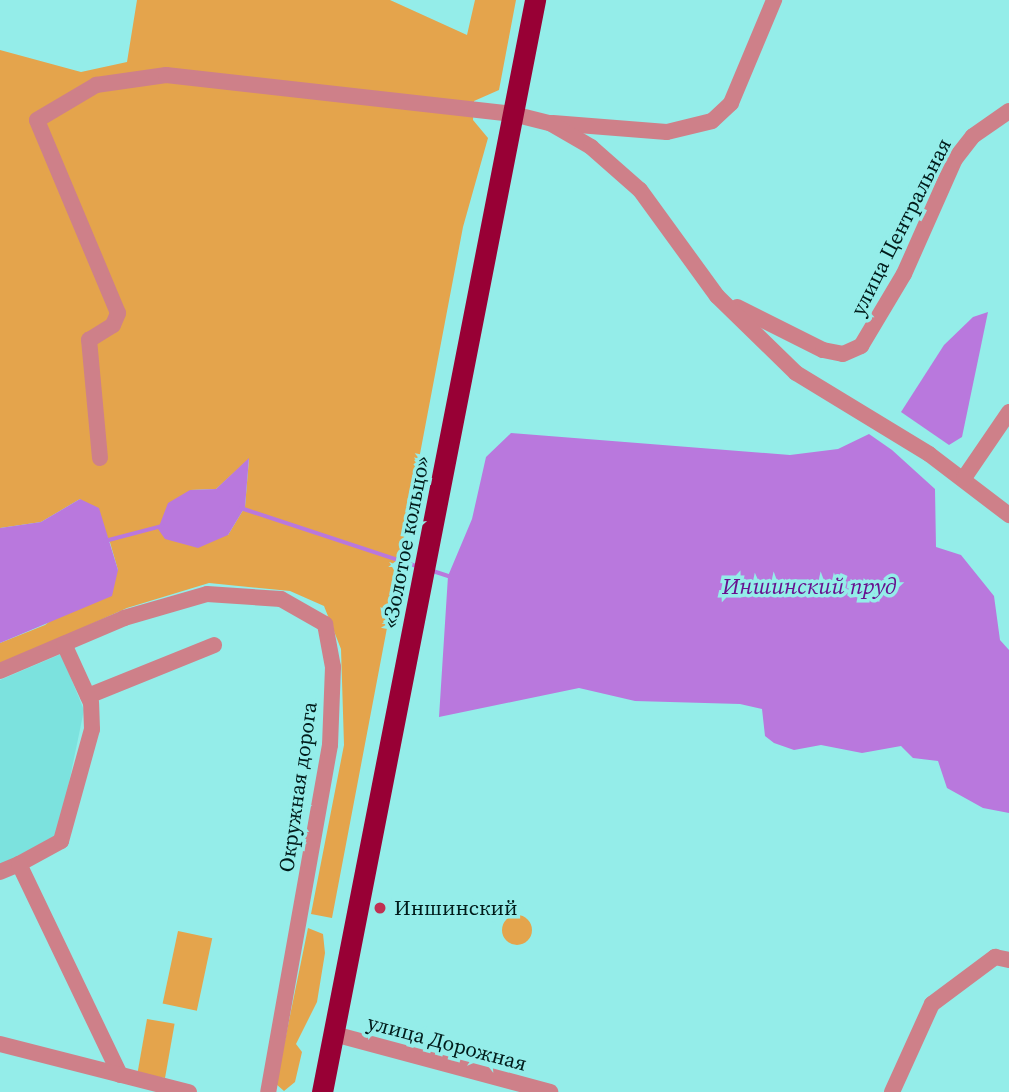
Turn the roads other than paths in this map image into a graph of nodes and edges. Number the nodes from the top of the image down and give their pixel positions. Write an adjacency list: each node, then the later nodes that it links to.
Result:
1 (535, 0): 4 (highway, «Золотое кольцо»)
2 (774, 0): 5 (street)
3 (1009, 111): 6 (street, улица Центральная)
4 (513, 114): 5 (street); 8 (street); 18 (highway, «Золотое кольцо»)
5 (550, 123): 6 (street)
6 (717, 296): 9 (street)
7 (1009, 412): 9 (street)
8 (100, 458)
9 (964, 478): 10 (street)
10 (1009, 515)
11 (64, 645): 13 (street, Окружная дорога); 14 (street); 22 (street, Окружная дорога)
12 (214, 645): 14 (street)
13 (0, 671)
14 (88, 696): 15 (street)
15 (19, 864): 16 (street); 20 (street)
16 (0, 872)
17 (1009, 960): 25 (street)
18 (334, 1034): 23 (highway, «Золотое кольцо»); 24 (street, улица Дорожная)
19 (0, 1044): 20 (street)
20 (120, 1075): 21 (street)
21 (189, 1092)
22 (268, 1092)
23 (322, 1092)
24 (550, 1092)
25 (892, 1092)

